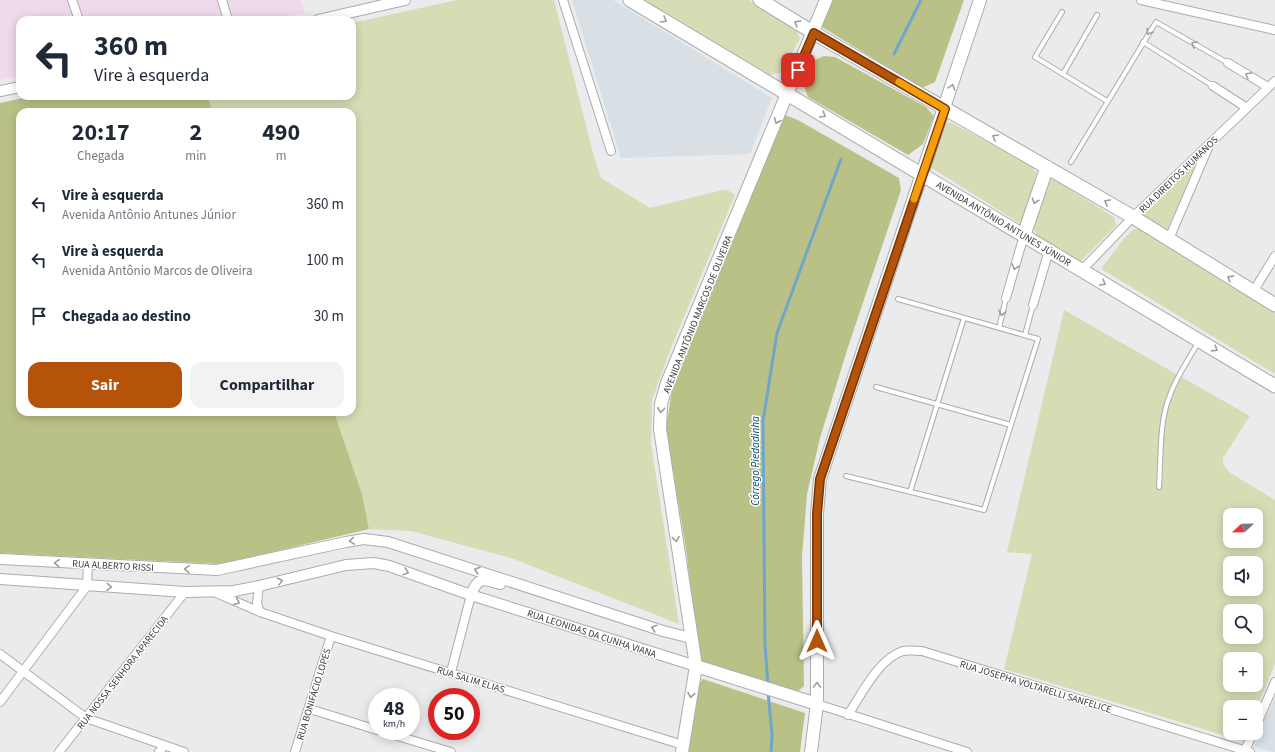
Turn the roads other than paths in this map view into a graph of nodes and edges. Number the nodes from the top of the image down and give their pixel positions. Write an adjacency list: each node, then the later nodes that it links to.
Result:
1 (72, 0): 12 (street)
2 (222, 0): 13 (street)
3 (405, 0): 14 (street)
4 (563, 0): 30 (street)
5 (630, 0): 25 (main road, AVENIDA ANTÔNIO ANTUNES JÚNIOR, one-way to 25)
6 (760, 0): 16 (main road, one-way to 6)
7 (826, 0): 16 (main road, AVENIDA ANTÔNIO MARCOS DE OLIVEIRA)
8 (980, 0): 28 (main road, one-way to 8)
9 (1140, 0): 15 (street)
10 (1062, 12): 19 (lane)
11 (1097, 15): 19 (lane)
12 (78, 16)
13 (227, 16)
14 (335, 16)
15 (1275, 30)
16 (814, 33): 25 (main road, AVENIDA ANTÔNIO MARCOS DE OLIVEIRA); 28 (main road)
17 (1143, 42): 18 (lane, one-way to 17); 21 (lane); 26 (lane)
18 (1228, 63): 22 (street, one-way to 18)
19 (1063, 74): 26 (lane)
20 (1275, 81): 22 (street, RUA DIREITOS HUMANOS)
21 (1213, 86): 27 (street)
22 (1268, 87): 27 (street, RUA DIREITOS HUMANOS)
23 (16, 88): 24 (street)
24 (0, 91)
25 (788, 94): 33 (main road, AVENIDA ANTÔNIO ANTUNES JÚNIOR, one-way to 33); 67 (main road, AVENIDA ANTÔNIO MARCOS DE OLIVEIRA, one-way to 67)
26 (1107, 101): 31 (lane)
27 (1247, 108): 29 (street, RUA DIREITOS HUMANOS)
28 (945, 109): 32 (main road, one-way to 28); 33 (main road)
29 (1210, 143): 34 (street, RUA DIREITOS HUMANOS); 36 (street)
30 (611, 151)
31 (1071, 162)
32 (1047, 167): 34 (main road, one-way to 32); 35 (main road, one-way to 35)
33 (923, 175): 35 (main road, AVENIDA ANTÔNIO ANTUNES JÚNIOR); 74 (main road, one-way to 33)
34 (1133, 217): 36 (main road); 39 (street, RUA DIREITOS HUMANOS)
35 (1024, 235): 37 (main road, AVENIDA ANTÔNIO ANTUNES JÚNIOR); 41 (street, one-way to 41)
36 (1169, 239): 40 (main road, one-way to 36)
37 (1049, 250): 39 (main road, AVENIDA ANTÔNIO ANTUNES JÚNIOR); 44 (street)
38 (1275, 256): 40 (street)
39 (1082, 270): 48 (main road, AVENIDA ANTÔNIO ANTUNES JÚNIOR, one-way to 48)
40 (1253, 292): 43 (main road)
41 (1006, 298): 46 (lane, one-way to 46)
42 (898, 299): 45 (lane)
43 (1275, 305)
44 (1033, 306): 47 (lane)
45 (964, 318): 46 (lane); 51 (lane)
46 (999, 328): 47 (lane)
47 (1025, 335): 52 (lane)
48 (1200, 340): 49 (main road, AVENIDA ANTÔNIO ANTUNES JÚNIOR, one-way to 49); 54 (lane)
49 (1275, 386)
50 (876, 387): 51 (lane)
51 (938, 404): 52 (lane); 55 (lane)
52 (1011, 426): 55 (lane)
53 (846, 476): 55 (lane)
54 (1159, 487)
55 (910, 492)
56 (0, 559): 57 (street, RUA ALBERTO RISSI, one-way to 56)
57 (88, 564): 59 (street); 61 (street, RUA ALBERTO RISSI, one-way to 57)
58 (0, 579): 59 (street)
59 (87, 586): 62 (street, one-way to 62); 70 (street)
60 (259, 586): 63 (street, RUA LEONIDAS DA CUNHA VIANA); 64 (street, RUA LEONIDAS DA CUNHA VIANA, one-way to 64); 65 (street)
61 (527, 586): 64 (street); 67 (street, one-way to 61)
62 (185, 592): 63 (street); 78 (street, RUA NOSSA SENHORA APARECIDA)
63 (214, 592): 65 (street, RUA SALIM ELIAS, one-way to 65)
64 (471, 595): 69 (street, RUA LEONIDAS DA CUNHA VIANA); 71 (street)
65 (260, 612): 66 (street, RUA SALIM ELIAS)
66 (330, 636): 71 (street, RUA SALIM ELIAS); 75 (street, RUA BONIFÁCIO LOPES)
67 (691, 638): 69 (main road, AVENIDA ANTÔNIO MARCOS DE OLIVEIRA)
68 (0, 654): 70 (street)
69 (696, 666): 74 (main road, RUA LEONIDAS DA CUNHA VIANA); 82 (main road, AVENIDA ANTÔNIO MARCOS DE OLIVEIRA, one-way to 82)
70 (23, 672): 73 (street); 78 (street)
71 (451, 672): 82 (street, RUA SALIM ELIAS)
72 (1275, 682): 76 (street)
73 (0, 702)
74 (817, 704): 77 (street, RUA LEONIDAS DA CUNHA VIANA); 89 (main road)
75 (310, 709): 79 (street); 87 (street, RUA BONIFÁCIO LOPES)
76 (1263, 710)
77 (848, 715): 84 (street, RUA JOSEPHA VOLTARELLI SANFELICE); 90 (street, RUA LEONIDAS DA CUNHA VIANA)
78 (86, 718): 83 (street); 85 (street, RUA NOSSA SENHORA APARECIDA)
79 (368, 727)
80 (411, 740): 88 (street)
81 (1250, 740): 84 (street)
82 (682, 748)
83 (161, 749): 86 (street)
84 (1246, 751)
85 (59, 752)
86 (184, 752)
87 (296, 752)
88 (451, 752)
89 (811, 752)
90 (967, 752)

